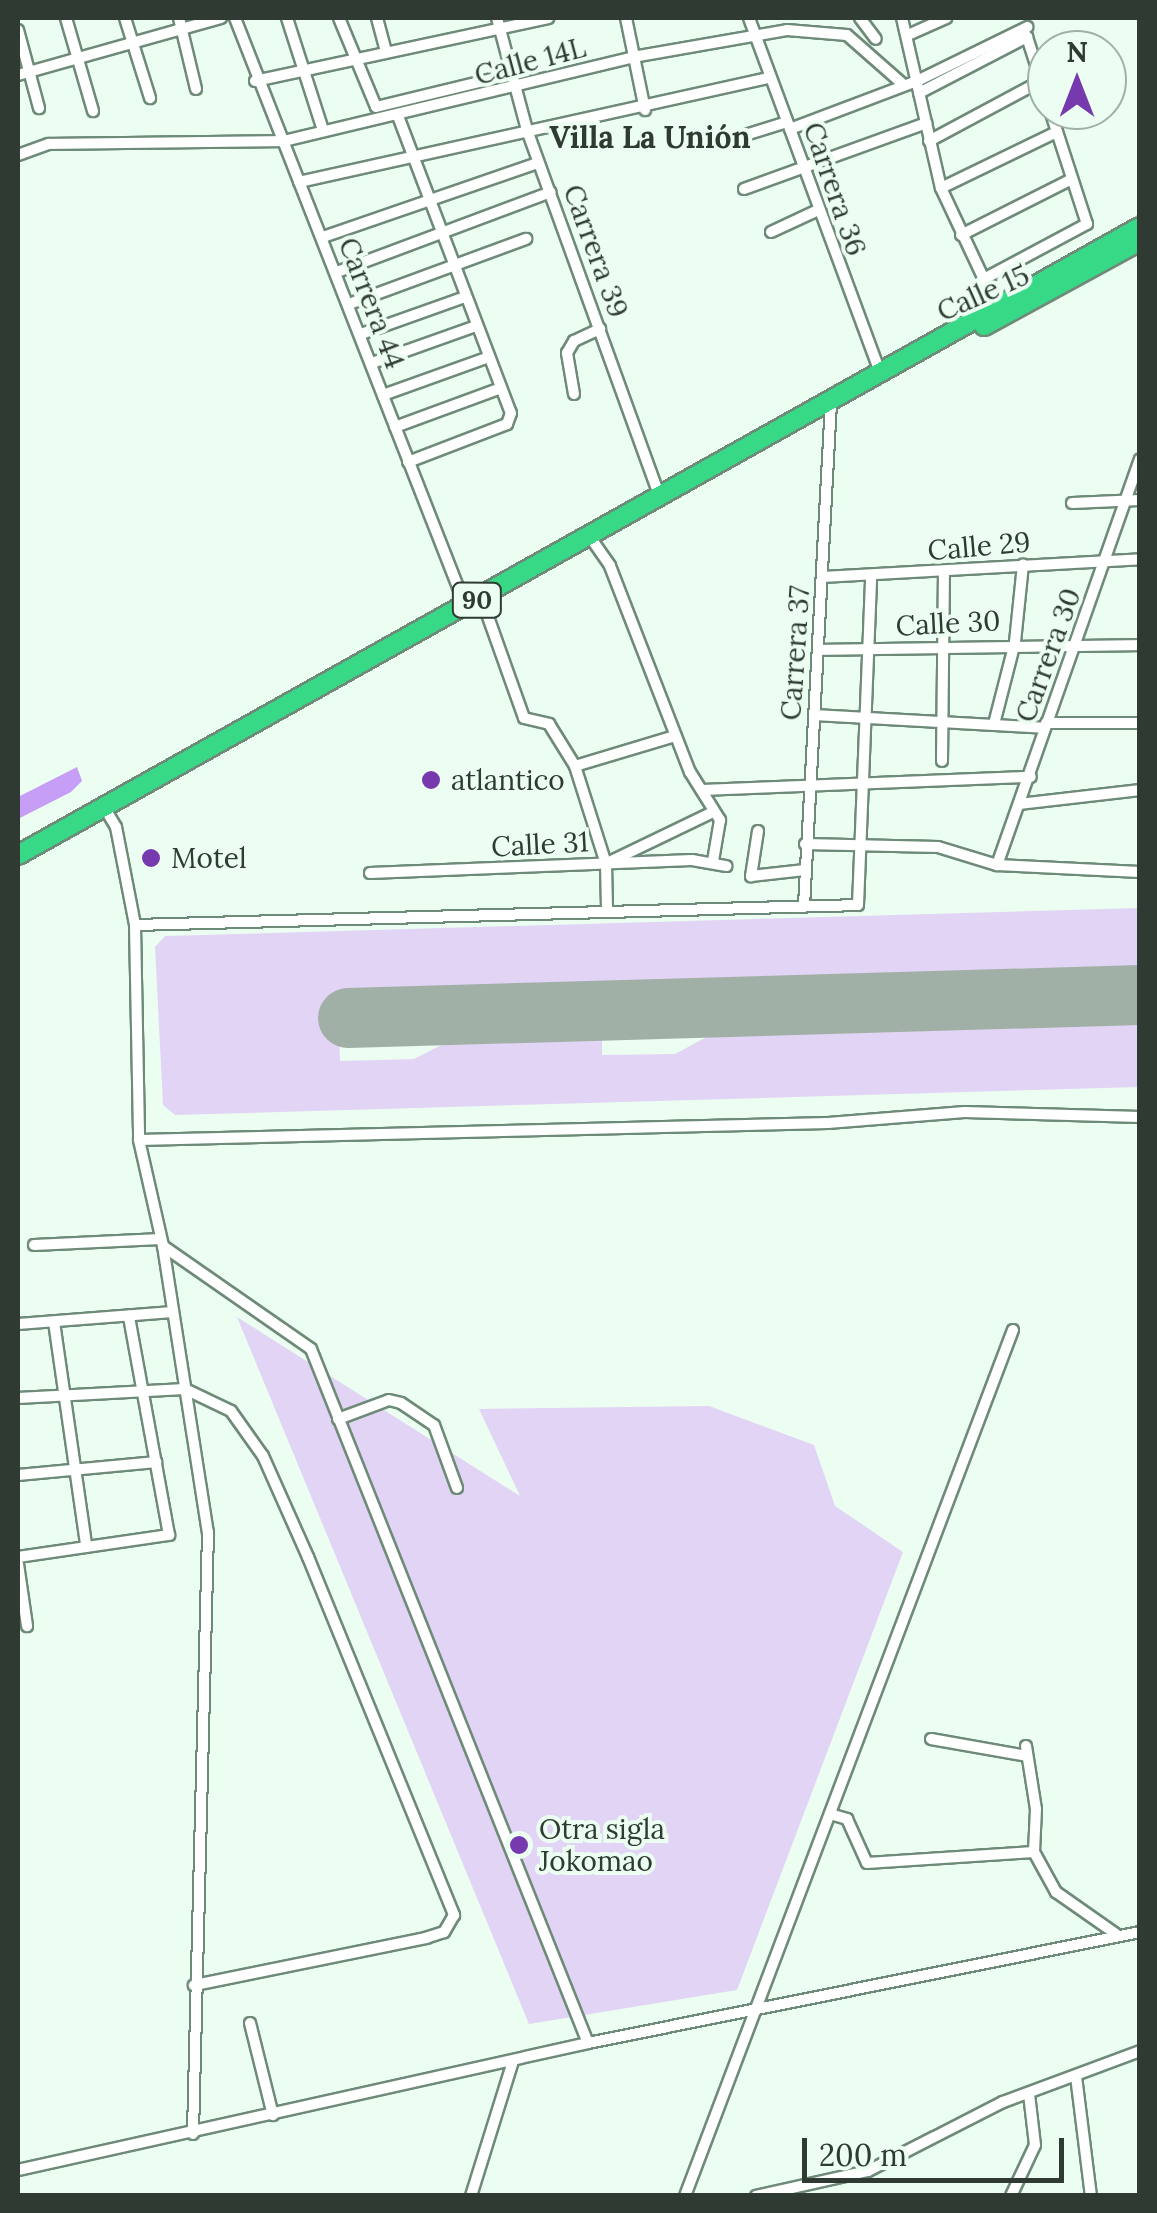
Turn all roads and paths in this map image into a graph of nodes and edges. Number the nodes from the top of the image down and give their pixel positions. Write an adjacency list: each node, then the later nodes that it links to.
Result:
1 (66, 18): 25 (street)
2 (125, 18): 22 (street)
3 (221, 18): 15 (street)
4 (235, 18): 32 (street, Carrera 44)
5 (287, 18): 27 (street)
6 (339, 18): 26 (street)
7 (378, 18): 23 (street)
8 (546, 18): 14 (street)
9 (626, 18): 24 (street)
10 (750, 18): 18 (street, Carrera 36)
11 (860, 18): 21 (street)
12 (902, 18): 19 (street)
13 (946, 18): 19 (street)
14 (498, 22): 23 (street); 29 (street, Carrera 39)
15 (181, 23): 22 (street); 36 (street)
16 (1027, 27): 34 (street)
17 (18, 30): 28 (street)
18 (752, 34): 24 (street, Calle 14L); 31 (street, Carrera 36); 33 (street, Calle 14L)
19 (908, 35): 34 (street)
20 (1027, 37): 34 (street)
21 (876, 39)
22 (132, 41): 25 (street); 38 (street)
23 (386, 52): 26 (street)
24 (633, 56): 37 (street, Calle 14L); 40 (street)
25 (77, 58): 28 (street); 41 (street)
26 (354, 59): 27 (street); 29 (street)
27 (306, 72): 32 (street); 45 (street)
28 (31, 73): 30 (street); 39 (street)
29 (512, 74): 37 (street, Carrera 39)
30 (18, 75)
31 (769, 78): 40 (street); 44 (street, Carrera 36)
32 (255, 81): 49 (street, Carrera 44)
33 (904, 85): 34 (street); 44 (street)
34 (918, 87): 43 (street)
35 (1027, 88): 48 (street)
36 (196, 89)
37 (515, 89): 42 (street, Calle 14L); 46 (street, Carrera 39)
38 (150, 98)
39 (39, 108)
40 (645, 110): 46 (street)
41 (94, 111)
42 (398, 116): 45 (street, Calle 14L); 52 (street)
43 (926, 122): 48 (street); 54 (street)
44 (788, 126): 50 (street); 54 (street, Carrera 36)
45 (323, 130): 49 (street, Calle 14L)
46 (527, 130): 52 (street); 53 (street, Carrera 39)
47 (1057, 132): 55 (street); 57 (street)
48 (929, 140): 57 (street)
49 (284, 141): 51 (street, Calle 14L); 56 (street, Carrera 44)
50 (726, 141)
51 (18, 155)
52 (412, 158): 56 (street); 60 (street)
53 (538, 162): 59 (street, Carrera 39); 60 (street)
54 (803, 168): 58 (street); 61 (street, Carrera 36)
55 (1072, 179): 65 (street); 71 (street)
56 (300, 182): 66 (street, Carrera 44)
57 (940, 188): 65 (street)
58 (744, 189)
59 (550, 192): 64 (street); 76 (street, Carrera 39)
60 (427, 200): 64 (street); 66 (street)
61 (816, 211): 63 (street); 80 (street, Carrera 36)
62 (1140, 227): 74 (highway, Calle 15 / 90)
63 (771, 232)
64 (440, 233): 69 (street); 70 (street)
65 (961, 235): 71 (street)
66 (323, 238): 70 (street, Carrera 44)
67 (526, 239): 69 (street)
68 (1140, 242): 74 (highway, Calle 15 / 90)
69 (453, 266): 72 (street); 73 (street)
70 (338, 272): 73 (street, Carrera 44)
71 (982, 280): 74 (street)
72 (465, 297): 75 (street); 77 (street)
73 (350, 304): 77 (street, Carrera 44)
74 (1000, 313): 80 (highway, Calle 15 / 90)
75 (476, 326): 78 (street); 79 (street)
76 (600, 329): 82 (street); 88 (street, Carrera 39)
77 (361, 334): 79 (street, Carrera 44)
78 (488, 357): 81 (street); 83 (street)
79 (372, 364): 83 (street, Carrera 44)
80 (881, 376): 84 (highway, 90)
81 (500, 388): 85 (street); 87 (street)
82 (574, 394)
83 (384, 396): 85 (street, Carrera 44)
84 (831, 403): 88 (highway, 90); 98 (street, Carrera 37)
85 (395, 427): 87 (street, Carrera 44)
86 (1140, 460): 89 (street, Carrera 30)
87 (408, 462): 99 (street, Carrera 44)
88 (661, 498): 92 (highway, 90)
89 (1126, 500): 90 (street); 91 (street); 94 (street, Carrera 30)
90 (1140, 500)
91 (1072, 503)
92 (590, 537): 99 (highway, 90); 112 (street)
93 (1140, 559): 94 (street, Calle 29)
94 (1105, 561): 95 (street, Calle 29); 101 (street, Carrera 30)
95 (1023, 564): 96 (street, Calle 29); 100 (street)
96 (944, 574): 97 (street, Calle 29); 102 (street)
97 (871, 575): 98 (street, Calle 29); 104 (street)
98 (823, 576): 105 (street, Carrera 37)
99 (473, 602): 114 (street, Carrera 44); 121 (highway, 90)
100 (1015, 642): 101 (street, Calle 30); 102 (street, Calle 30); 110 (street)
101 (1079, 642): 103 (street, Calle 30); 111 (street, Carrera 30)
102 (943, 644): 104 (street, Calle 30); 108 (street)
103 (1140, 645)
104 (873, 648): 105 (street, Calle 30); 107 (street)
105 (819, 650): 106 (street, Carrera 37)
106 (814, 715): 107 (street); 117 (street, Carrera 37)
107 (867, 716): 108 (street); 116 (street)
108 (941, 720): 110 (street); 113 (street)
109 (1140, 723): 111 (street)
110 (994, 724): 111 (street)
111 (1045, 725): 115 (street, Carrera 30)
112 (675, 736): 114 (street); 118 (street)
113 (942, 760)
114 (575, 766): 128 (street)
115 (1031, 777): 116 (street); 120 (street, Carrera 30)
116 (862, 781): 117 (street); 124 (street)
117 (810, 782): 118 (street); 125 (street, Carrera 37)
118 (702, 790): 122 (street)
119 (1140, 790): 120 (street)
120 (1019, 804): 129 (street, Carrera 30)
121 (104, 806): 126 (highway, 90); 136 (street)
122 (711, 813): 127 (street); 128 (street)
123 (758, 831): 131 (street)
124 (857, 841): 125 (street); 129 (street); 134 (street)
125 (805, 844): 131 (street, Carrera 37)
126 (18, 855)
127 (713, 861): 128 (street, Calle 31); 130 (street, Calle 31)
128 (606, 864): 133 (street, Calle 31); 135 (street)
129 (997, 864): 132 (street)
130 (726, 866)
131 (804, 870): 134 (street, Carrera 37)
132 (1140, 872)
133 (370, 873)
134 (804, 906): 135 (street)
135 (607, 909): 136 (street)
136 (135, 925): 138 (street)
137 (1140, 1116): 138 (street)
138 (138, 1140): 139 (street)
139 (162, 1243): 140 (street); 141 (street); 150 (street)
140 (34, 1246)
141 (173, 1312): 142 (street); 146 (street)
142 (129, 1316): 143 (street); 147 (street)
143 (54, 1322): 144 (street); 148 (street)
144 (18, 1324)
145 (1013, 1330): 159 (street)
146 (185, 1388): 147 (street); 163 (street); 163 (street)
147 (144, 1391): 148 (street); 151 (street)
148 (67, 1396): 149 (street); 152 (street)
149 (18, 1398)
150 (338, 1419): 154 (street); 166 (street)
151 (156, 1462): 152 (street); 155 (street)
152 (77, 1469): 153 (street); 155 (street)
153 (18, 1475)
154 (457, 1488)
155 (86, 1545): 156 (street)
156 (18, 1561): 157 (street)
157 (28, 1626)
158 (930, 1739): 160 (street)
159 (830, 1814): 160 (street); 164 (street)
160 (1034, 1852): 162 (street)
161 (1140, 1932): 162 (street)
162 (1116, 1934): 164 (street)
163 (194, 1985): 172 (street)
164 (758, 2008): 166 (street); 175 (street)
165 (250, 2022): 171 (street)
166 (588, 2043): 168 (street)
167 (1140, 2050): 169 (street)
168 (513, 2060): 171 (street); 174 (street)
169 (1076, 2076): 170 (street); 178 (street)
170 (1029, 2094): 176 (street); 177 (street)
171 (273, 2115): 172 (street)
172 (193, 2134): 173 (street)
173 (18, 2170)
174 (470, 2196)
175 (685, 2196)
176 (756, 2196)
177 (1011, 2196)
178 (1090, 2196)

